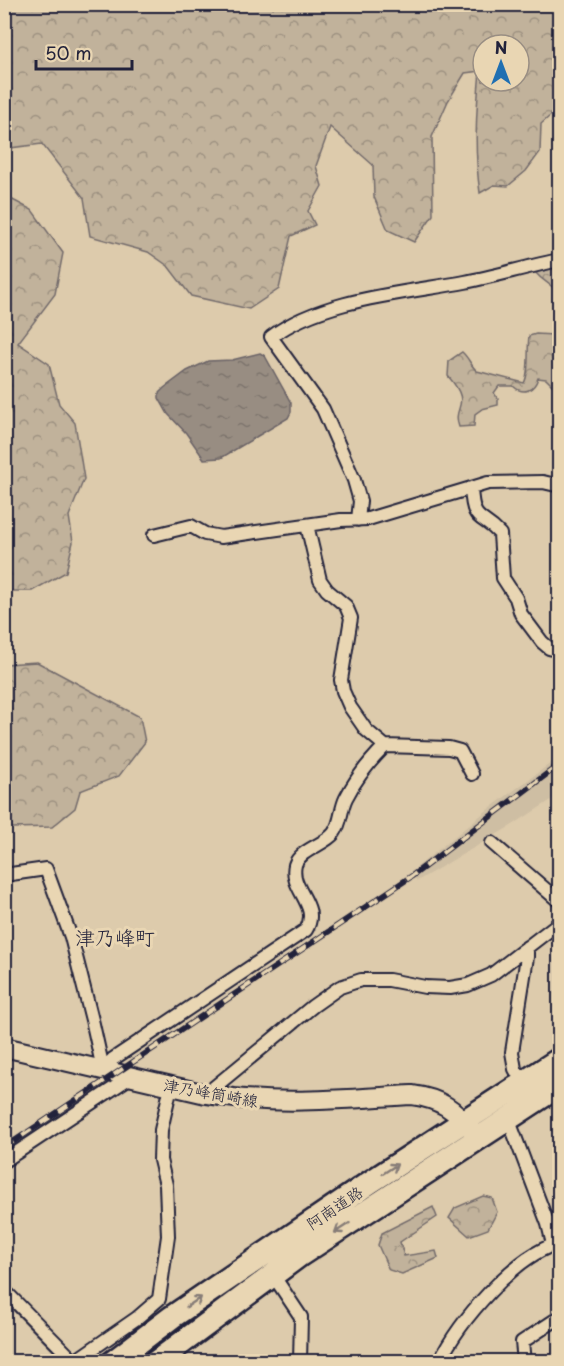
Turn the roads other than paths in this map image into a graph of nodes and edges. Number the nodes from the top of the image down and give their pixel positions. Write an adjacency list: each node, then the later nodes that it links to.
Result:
1 (560, 260): 4 (street)
2 (560, 486): 3 (street)
3 (471, 488): 4 (street); 7 (street)
4 (358, 520): 5 (street)
5 (307, 525): 6 (street); 8 (street)
6 (154, 535)
7 (560, 651)
8 (385, 746): 9 (street); 17 (street)
9 (472, 774)
10 (492, 843): 12 (street)
11 (4, 875): 17 (street)
12 (560, 902)
13 (560, 922): 14 (street)
14 (527, 947): 19 (street); 22 (street)
15 (4, 1047): 17 (main road, 津乃峰筒崎線)
16 (560, 1059): 19 (highway, 阿南道路)
17 (103, 1069): 18 (main road, 津乃峰筒崎線)
18 (132, 1076): 21 (main road, 津乃峰筒崎線); 25 (street)
19 (523, 1083): 24 (highway, 阿南道路)
20 (560, 1085): 23 (highway, 阿南道路)
21 (171, 1086): 22 (main road, 津乃峰筒崎線); 29 (street)
22 (206, 1094): 24 (main road, 津乃峰筒崎線)
23 (508, 1118): 24 (highway, 阿南道路); 26 (street)
24 (471, 1129): 27 (highway, 阿南道路, one-way to 27); 29 (highway, 阿南道路, one-way to 24)
25 (4, 1161)
26 (556, 1244): 35 (street)
27 (273, 1275): 33 (highway, 阿南道路); 34 (street)
28 (4, 1290): 31 (street)
29 (166, 1308): 31 (street); 32 (highway, 阿南道路)
30 (560, 1317): 36 (street)
31 (75, 1361)
32 (113, 1362)
33 (156, 1362)
34 (300, 1362)
35 (439, 1362)
36 (524, 1362)

